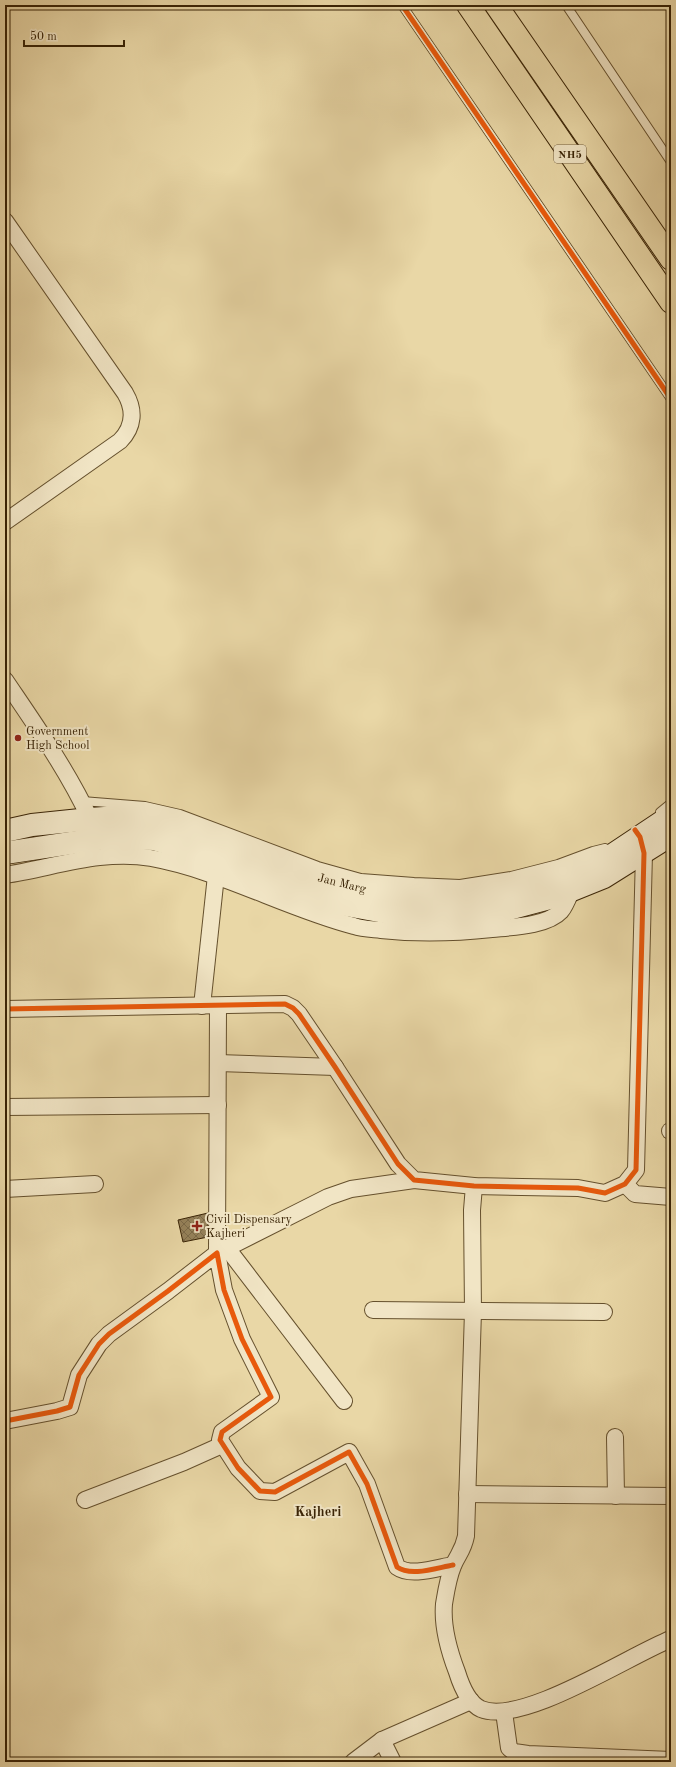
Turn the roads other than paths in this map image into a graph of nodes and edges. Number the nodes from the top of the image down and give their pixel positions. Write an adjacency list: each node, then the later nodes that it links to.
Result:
1 (402, 5): 9 (lane)
2 (468, 5): 8 (highway, NH5 / NH5)
3 (496, 5): 7 (highway, NH5 / NH5)
4 (566, 5): 5 (lane)
5 (671, 162)
6 (5, 221): 10 (street)
7 (671, 259)
8 (671, 302)
9 (671, 399)
10 (5, 522)
11 (5, 680): 13 (street)
12 (671, 803): 14 (lane)
13 (86, 810): 15 (main road, Jan Marg); 17 (main road, Jan Marg)
14 (662, 816): 17 (main road, Jan Marg)
15 (5, 831)
16 (671, 835): 17 (main road, Jan Marg)
17 (640, 836): 19 (main road, Jan Marg); 30 (street)
18 (5, 853): 19 (main road, Jan Marg)
19 (217, 867): 20 (street); 21 (street)
20 (5, 874)
21 (202, 1006): 22 (street); 23 (street)
22 (218, 1006): 24 (street); 25 (street)
23 (5, 1009)
24 (218, 1063): 25 (street); 26 (street)
25 (335, 1067): 28 (street)
26 (218, 1105): 27 (street); 34 (street)
27 (5, 1107)
28 (414, 1180): 31 (street); 34 (street)
29 (95, 1184): 32 (street)
30 (625, 1184): 31 (street); 33 (street)
31 (474, 1186): 36 (street)
32 (5, 1189)
33 (671, 1197)
34 (222, 1251): 38 (street); 39 (street); 41 (street)
35 (373, 1310): 36 (street)
36 (473, 1311): 37 (street); 42 (street)
37 (604, 1312)
38 (344, 1400)
39 (5, 1421)
40 (615, 1437): 43 (street)
41 (222, 1445): 45 (street); 46 (street)
42 (467, 1494): 43 (street); 46 (street)
43 (616, 1496): 44 (street)
44 (671, 1496)
45 (85, 1500)
46 (453, 1565): 48 (street)
47 (671, 1639): 49 (street)
48 (471, 1701): 49 (street); 50 (street)
49 (504, 1712): 51 (street)
50 (382, 1740): 52 (street); 53 (street)
51 (671, 1760)
52 (353, 1762)
53 (393, 1762)

